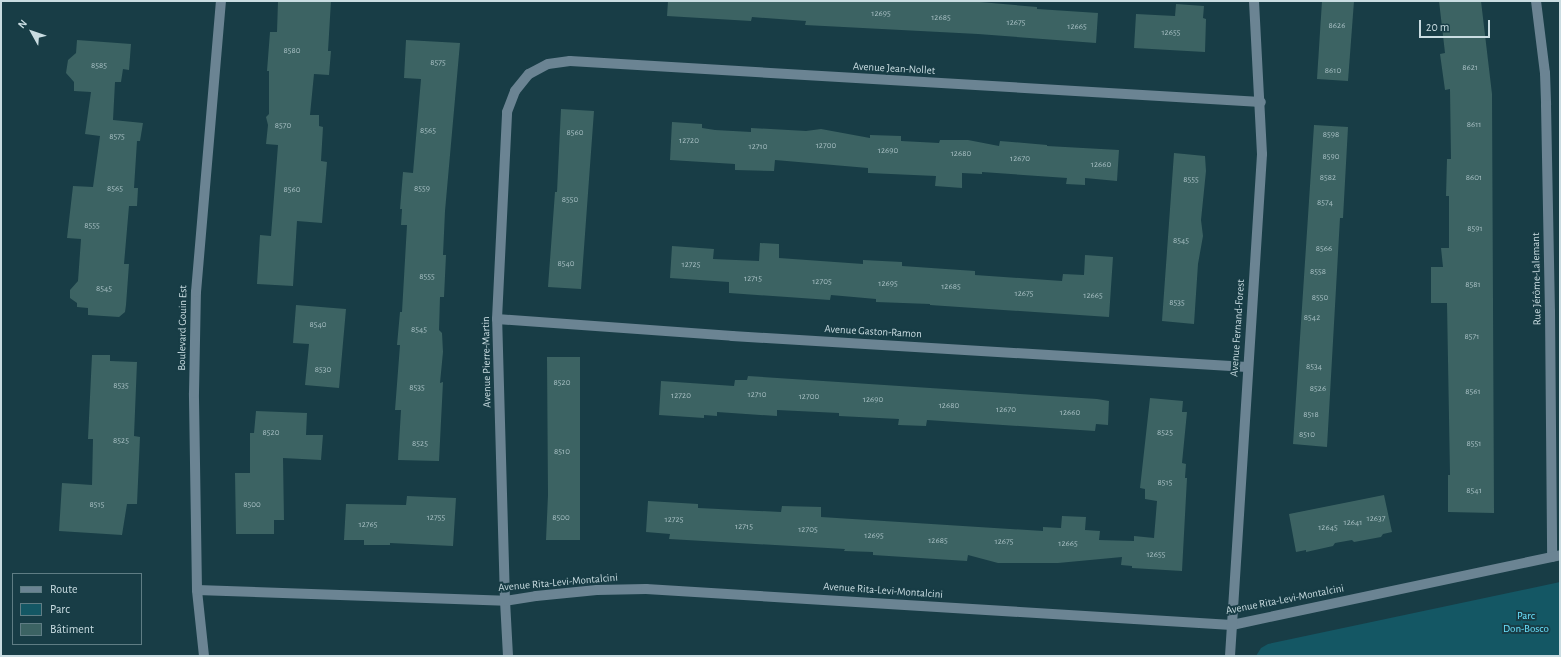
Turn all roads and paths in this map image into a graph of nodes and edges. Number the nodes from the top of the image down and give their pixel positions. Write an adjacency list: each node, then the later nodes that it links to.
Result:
1 (222, 1): 9 (street, Boulevard Gouin Est)
2 (1254, 1): 5 (street, Avenue Fernand-Forest)
3 (1536, 1): 8 (street, Rue Jérôme-Lalemant)
4 (529, 74): 5 (street, Avenue Jean-Nollet); 6 (street, Avenue Pierre-Martin)
5 (1261, 102): 7 (street, Avenue Fernand-Forest)
6 (497, 319): 7 (street, Avenue Gaston-Ramon); 10 (street, Avenue Pierre-Martin)
7 (1248, 367): 11 (street, Avenue Fernand-Forest)
8 (1556, 556): 11 (street, Avenue Rita-Levi-Montalcini)
9 (197, 590): 10 (street, Avenue Rita-Levi-Montalcini); 12 (street, Boulevard Gouin Est)
10 (505, 601): 11 (street, Avenue Rita-Levi-Montalcini); 13 (street, Avenue Pierre-Martin)
11 (1232, 625): 14 (street, Avenue Fernand-Forest)
12 (204, 656)
13 (508, 656)
14 (1230, 656)

